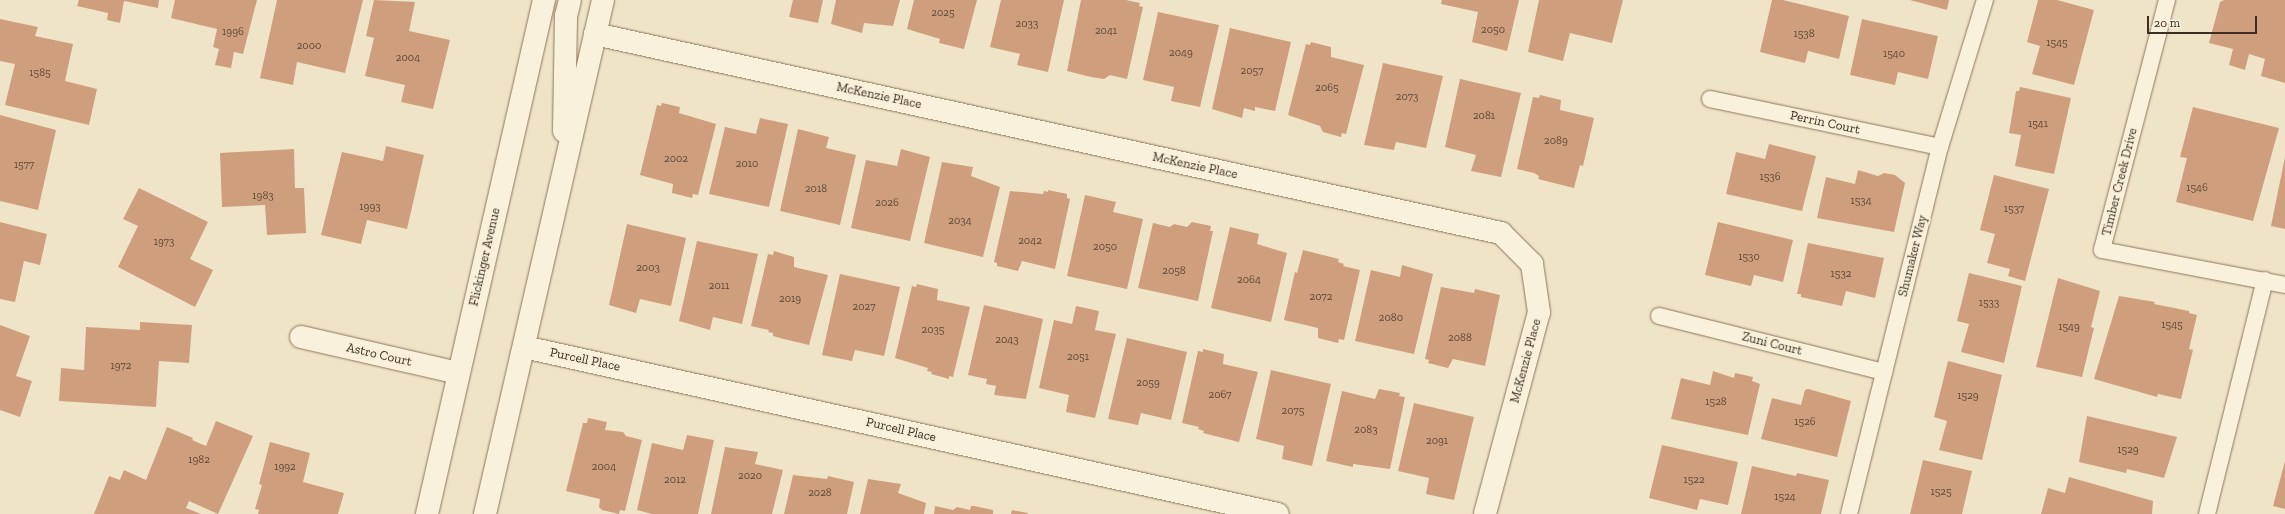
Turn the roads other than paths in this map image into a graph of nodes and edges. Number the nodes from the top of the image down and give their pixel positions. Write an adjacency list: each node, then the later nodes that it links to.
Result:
1 (544, 0): 16 (street, Flickinger Avenue)
2 (570, 0): 9 (street)
3 (603, 0): 6 (street)
4 (1985, 0): 8 (lane, Shumaker Way)
5 (2167, 0): 10 (lane, Timber Creek Drive)
6 (595, 34): 9 (street); 20 (street, McKenzie Place)
7 (1710, 99): 8 (lane, Perrin Court)
8 (1940, 147): 15 (lane, Shumaker Way)
9 (563, 176): 14 (street)
10 (2265, 280): 11 (lane, Timber Creek Drive); 22 (lane)
11 (2285, 285)
12 (1659, 316): 15 (lane, Zuni Court)
13 (301, 337): 16 (street, Astro Court)
14 (524, 347): 18 (street); 19 (street, Purcell Place)
15 (1884, 372): 21 (lane, Shumaker Way)
16 (458, 373): 17 (street, Flickinger Avenue)
17 (427, 514)
18 (486, 514)
19 (1278, 514)
20 (1485, 514)
21 (1849, 514)
22 (2207, 514)

